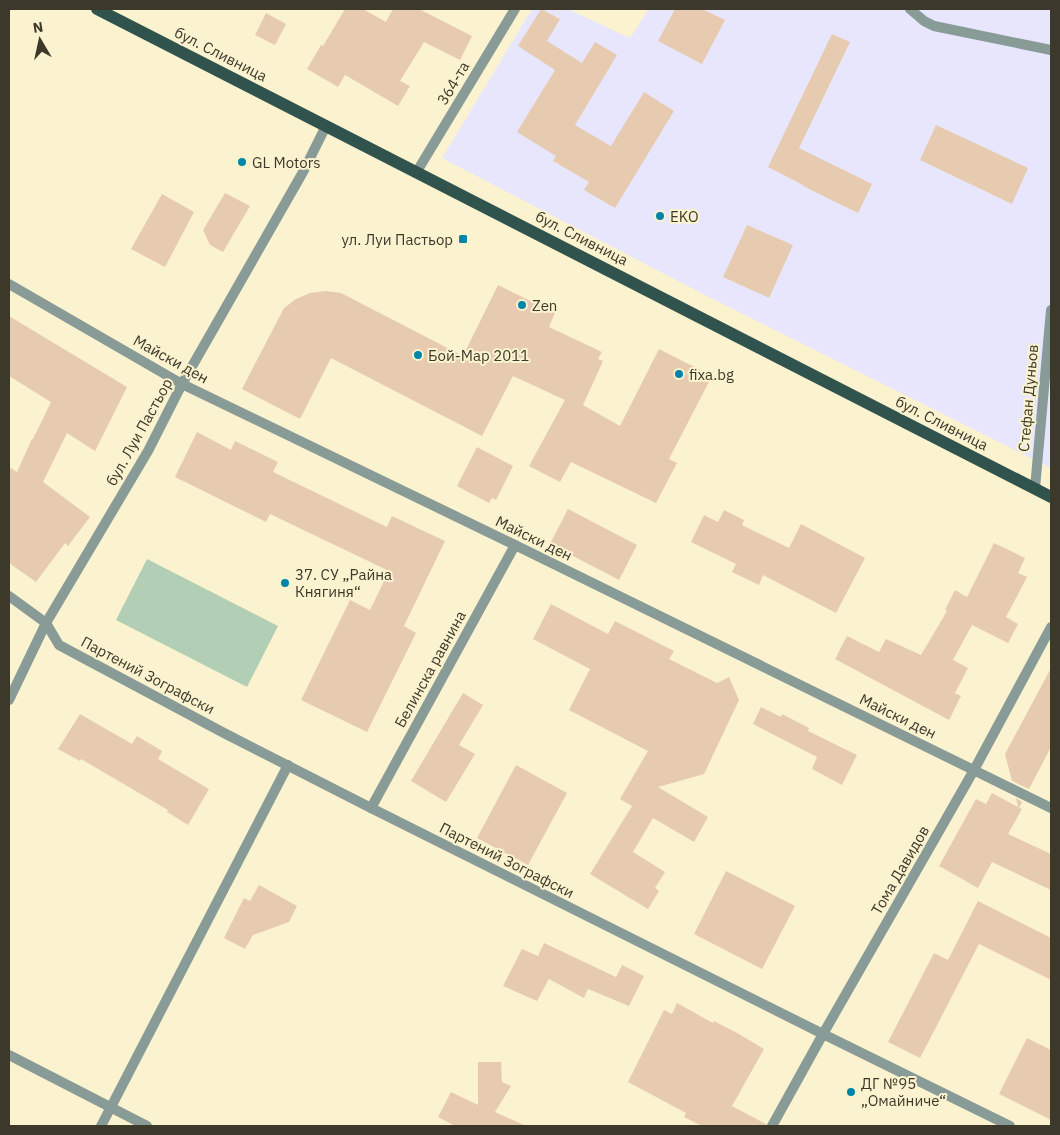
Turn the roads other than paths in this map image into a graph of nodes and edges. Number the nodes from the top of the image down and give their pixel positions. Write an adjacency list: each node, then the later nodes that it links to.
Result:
1 (97, 9): 5 (main road, бул. Сливница)
2 (515, 9): 6 (street, 364-та)
3 (910, 9): 4 (street)
4 (1051, 50)
5 (326, 126): 6 (main road, бул. Сливница); 9 (street, бул. Луи Пастьор)
6 (416, 173): 10 (main road, бул. Сливница)
7 (9, 284): 9 (street, Майски ден)
8 (1051, 310): 10 (street, Стефан Дуньов)
9 (182, 384): 12 (street, Майски ден); 14 (street, бул. Луи Пастьор)
10 (1035, 488): 11 (main road, бул. Сливница)
11 (1051, 497)
12 (515, 545): 18 (street, Майски ден); 19 (street, Белинска равнина)
13 (9, 596): 14 (street, Партений Зографски)
14 (46, 623): 16 (street, бул. Луи Пастьор); 17 (street, Партений Зографски)
15 (1051, 627): 18 (street, Тома Давидов)
16 (9, 700)
17 (288, 765): 19 (street, Партений Зографски); 23 (street)
18 (974, 770): 20 (street, Майски ден); 21 (street, Тома Давидов)
19 (371, 808): 21 (street, Партений Зографски)
20 (1051, 808)
21 (823, 1034): 26 (street, Тома Давидов); 27 (street, Партений Зографски)
22 (9, 1055): 23 (street)
23 (111, 1107): 24 (street); 25 (street)
24 (101, 1126)
25 (148, 1126)
26 (772, 1126)
27 (1010, 1126)

